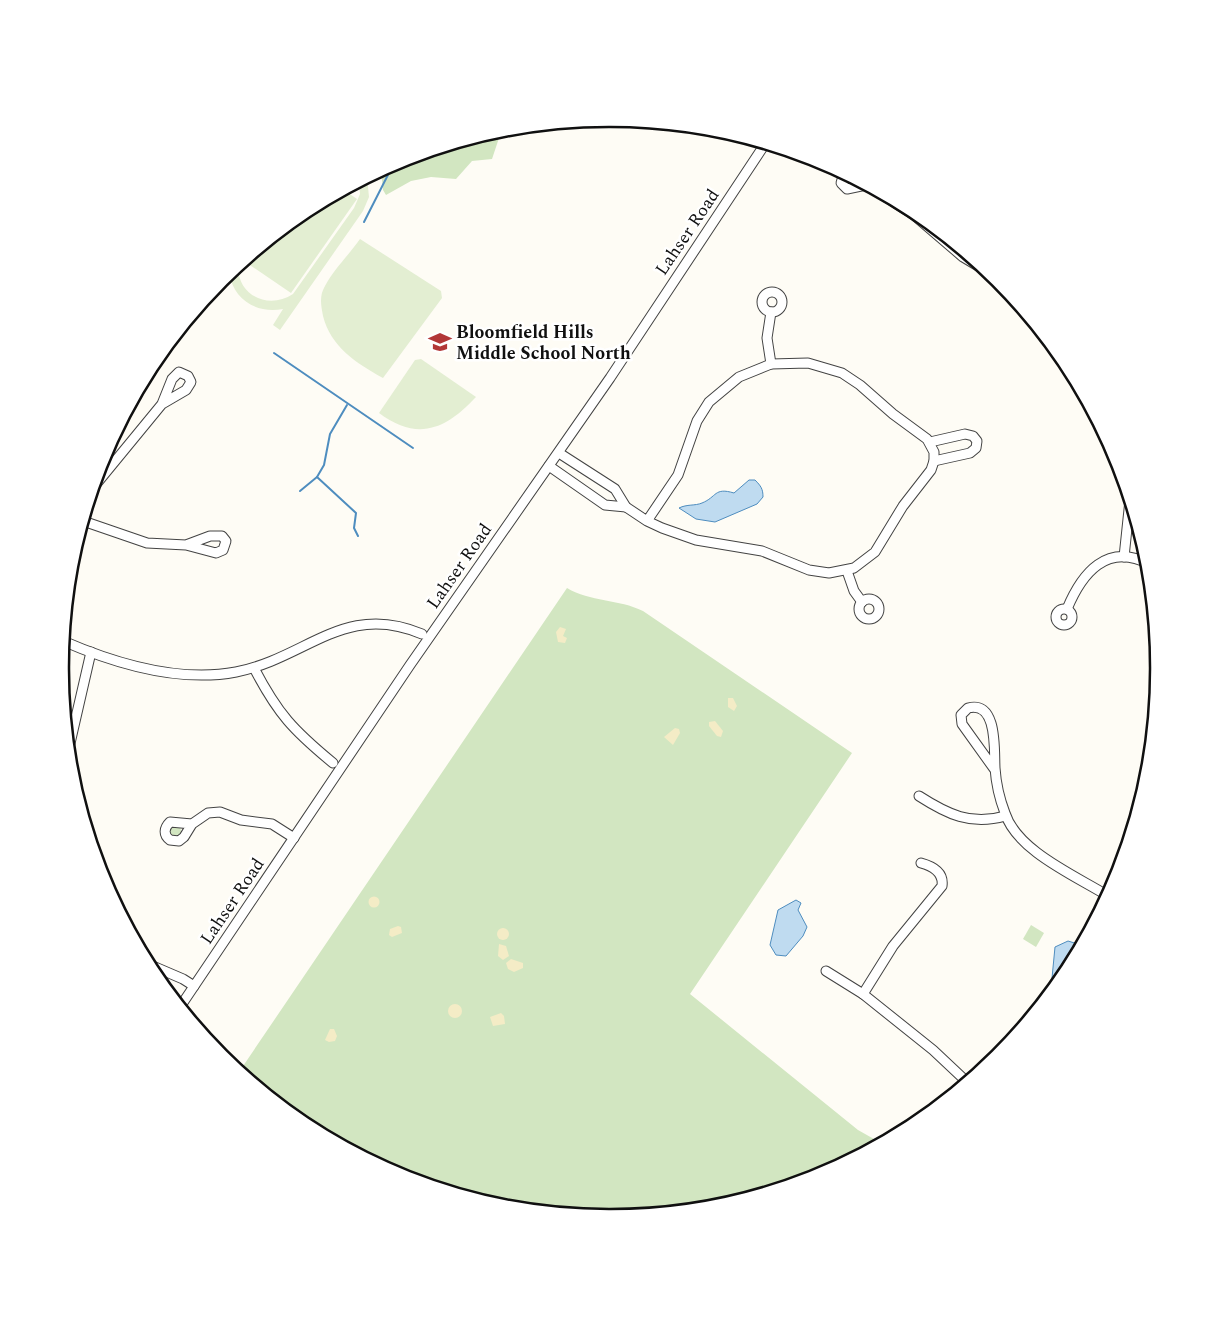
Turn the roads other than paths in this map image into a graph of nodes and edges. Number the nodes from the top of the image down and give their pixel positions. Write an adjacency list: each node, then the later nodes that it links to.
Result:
1 (761, 150): 8 (street, Lahser Road)
2 (842, 180): 3 (street)
3 (856, 187)
4 (771, 312): 5 (street)
5 (771, 364): 7 (street); 14 (street)
6 (162, 404): 11 (street)
7 (930, 442): 9 (street); 9 (street)
8 (559, 453): 10 (street, Lahser Road); 12 (street)
9 (934, 461): 19 (street)
10 (550, 466): 12 (street); 32 (street, Lahser Road)
11 (105, 473)
12 (626, 507): 14 (street)
13 (1128, 516): 17 (street)
14 (647, 521): 19 (street)
15 (88, 523): 16 (street)
16 (186, 545)
17 (1124, 556): 18 (street); 21 (street)
18 (1140, 561)
19 (847, 571): 20 (street)
20 (862, 602)
21 (1067, 609)
22 (422, 634): 25 (street)
23 (70, 644): 24 (street)
24 (91, 652): 25 (street); 26 (street)
25 (254, 668): 27 (street)
26 (72, 733)
27 (333, 763)
28 (996, 770): 28 (street); 30 (street)
29 (919, 796): 30 (street)
30 (1005, 816): 34 (street)
31 (192, 824): 32 (street)
32 (294, 838): 37 (street, Lahser Road)
33 (921, 863): 38 (street)
34 (1101, 892)
35 (161, 970): 37 (street)
36 (826, 971): 38 (street)
37 (194, 986): 39 (street, Lahser Road)
38 (863, 994): 40 (street)
39 (184, 1001)
40 (962, 1078)

